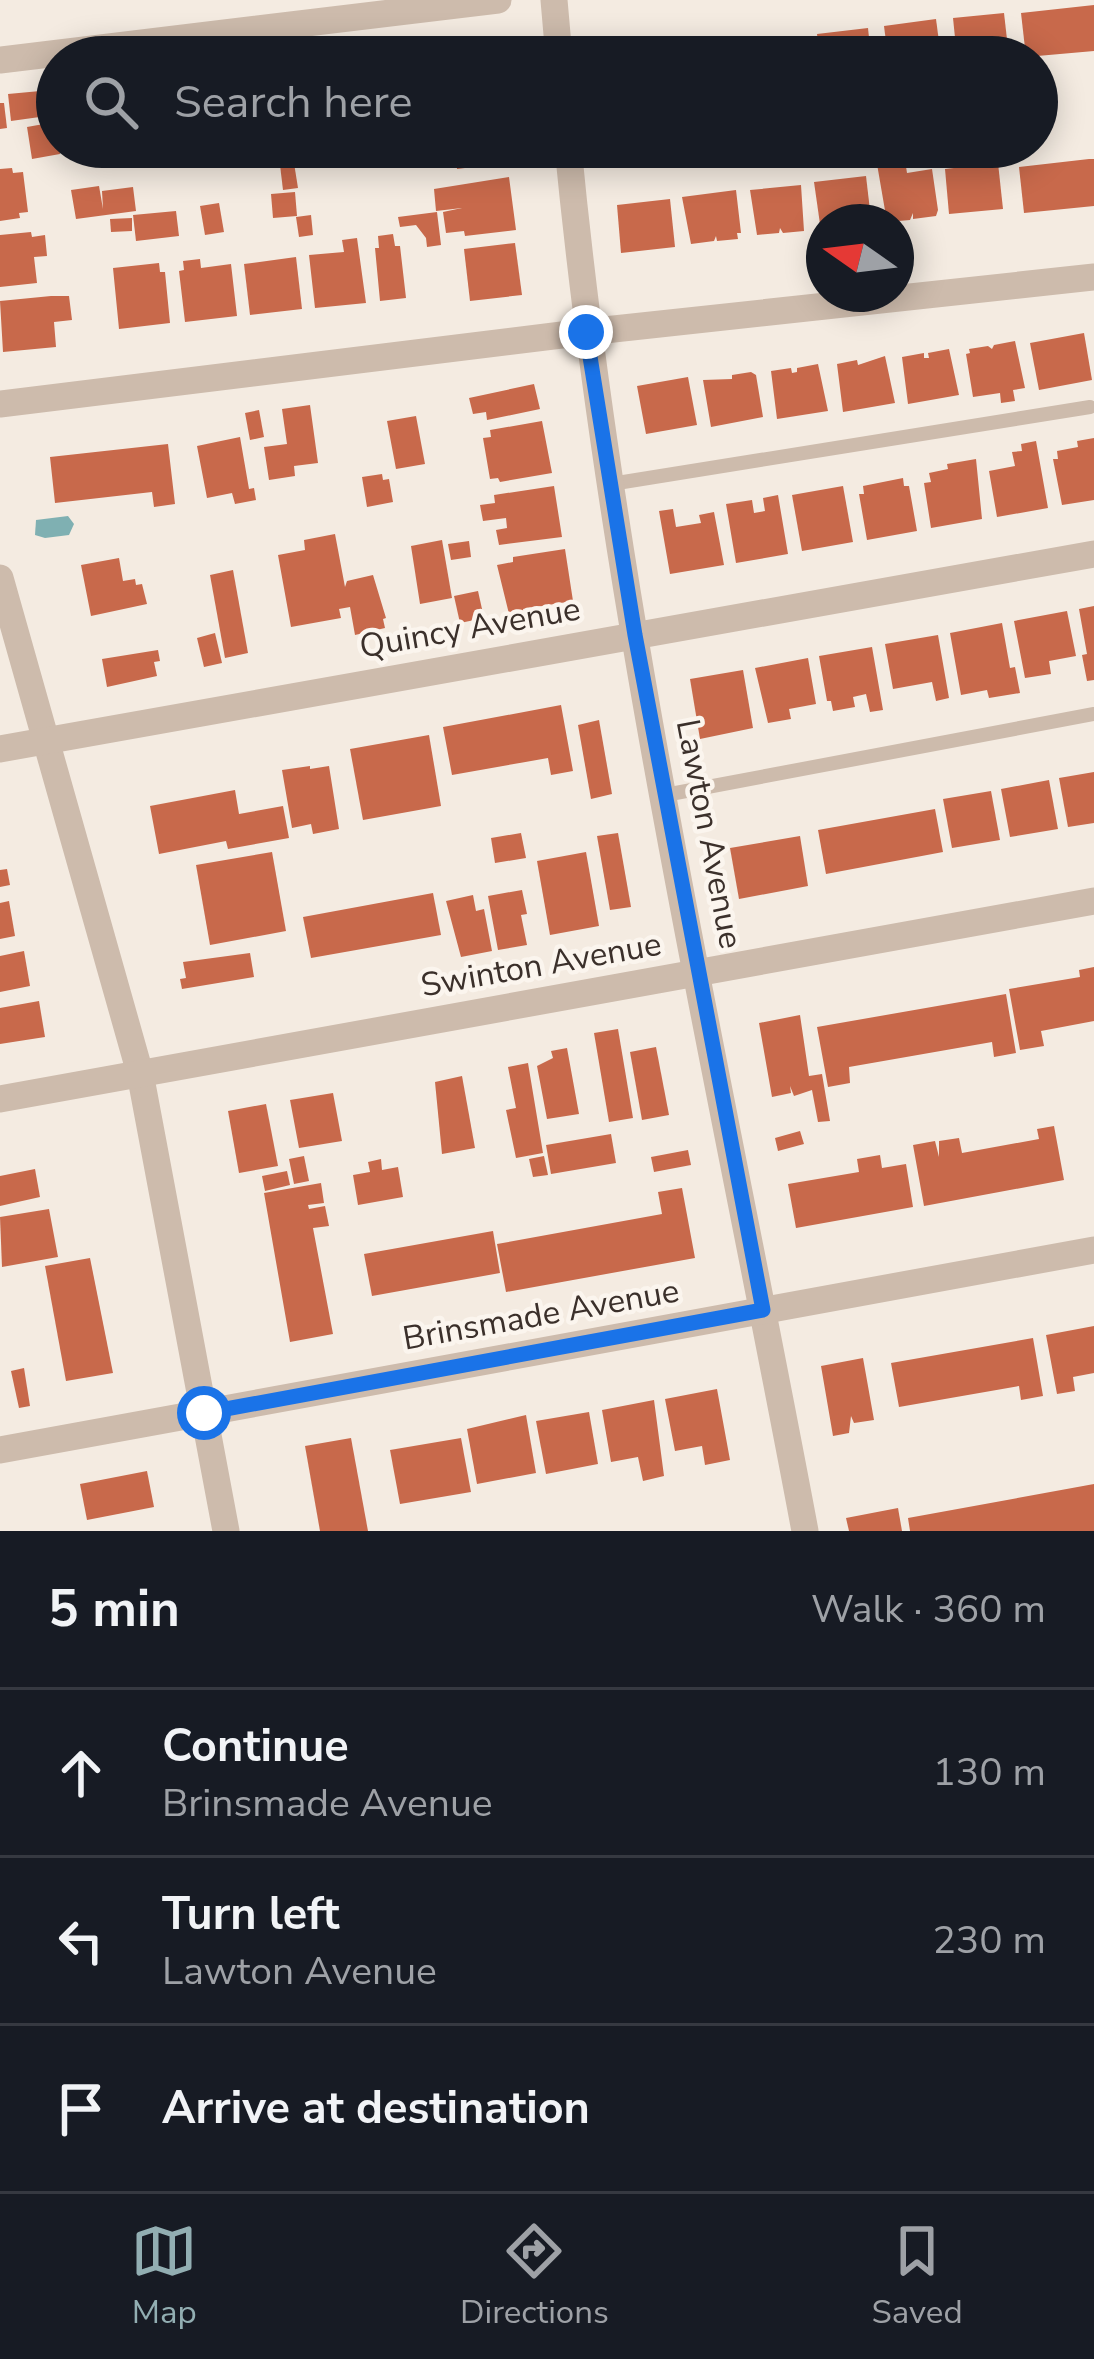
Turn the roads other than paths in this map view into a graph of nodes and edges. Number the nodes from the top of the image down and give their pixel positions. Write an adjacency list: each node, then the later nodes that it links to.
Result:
1 (498, 0): 3 (street)
2 (554, 0): 4 (street)
3 (199, 36)
4 (558, 36)
5 (36, 56): 6 (street)
6 (0, 60)
7 (570, 168): 9 (street, Lawton Avenue)
8 (1094, 277): 9 (street)
9 (586, 332): 10 (street); 12 (street, Lawton Avenue)
10 (0, 404)
11 (1090, 407): 12 (lane)
12 (610, 484): 15 (street, Lawton Avenue)
13 (1094, 554): 15 (street, Quincy Avenue)
14 (0, 578): 17 (street)
15 (635, 635): 17 (street, Quincy Avenue); 19 (street, Lawton Avenue)
16 (1094, 715): 19 (lane)
17 (45, 741): 18 (street, Quincy Avenue); 22 (street)
18 (0, 749)
19 (665, 795): 21 (street, Lawton Avenue)
20 (1094, 901): 21 (street, Swinton Avenue)
21 (698, 974): 22 (street, Swinton Avenue); 25 (street, Lawton Avenue)
22 (140, 1072): 23 (street, Swinton Avenue); 26 (street)
23 (0, 1099)
24 (1094, 1250): 25 (street, Brinsmade Avenue)
25 (763, 1310): 26 (street, Brinsmade Avenue); 29 (street, Lawton Avenue)
26 (204, 1413): 27 (street, Brinsmade Avenue); 28 (street)
27 (0, 1450)
28 (226, 1531)
29 (805, 1531)

